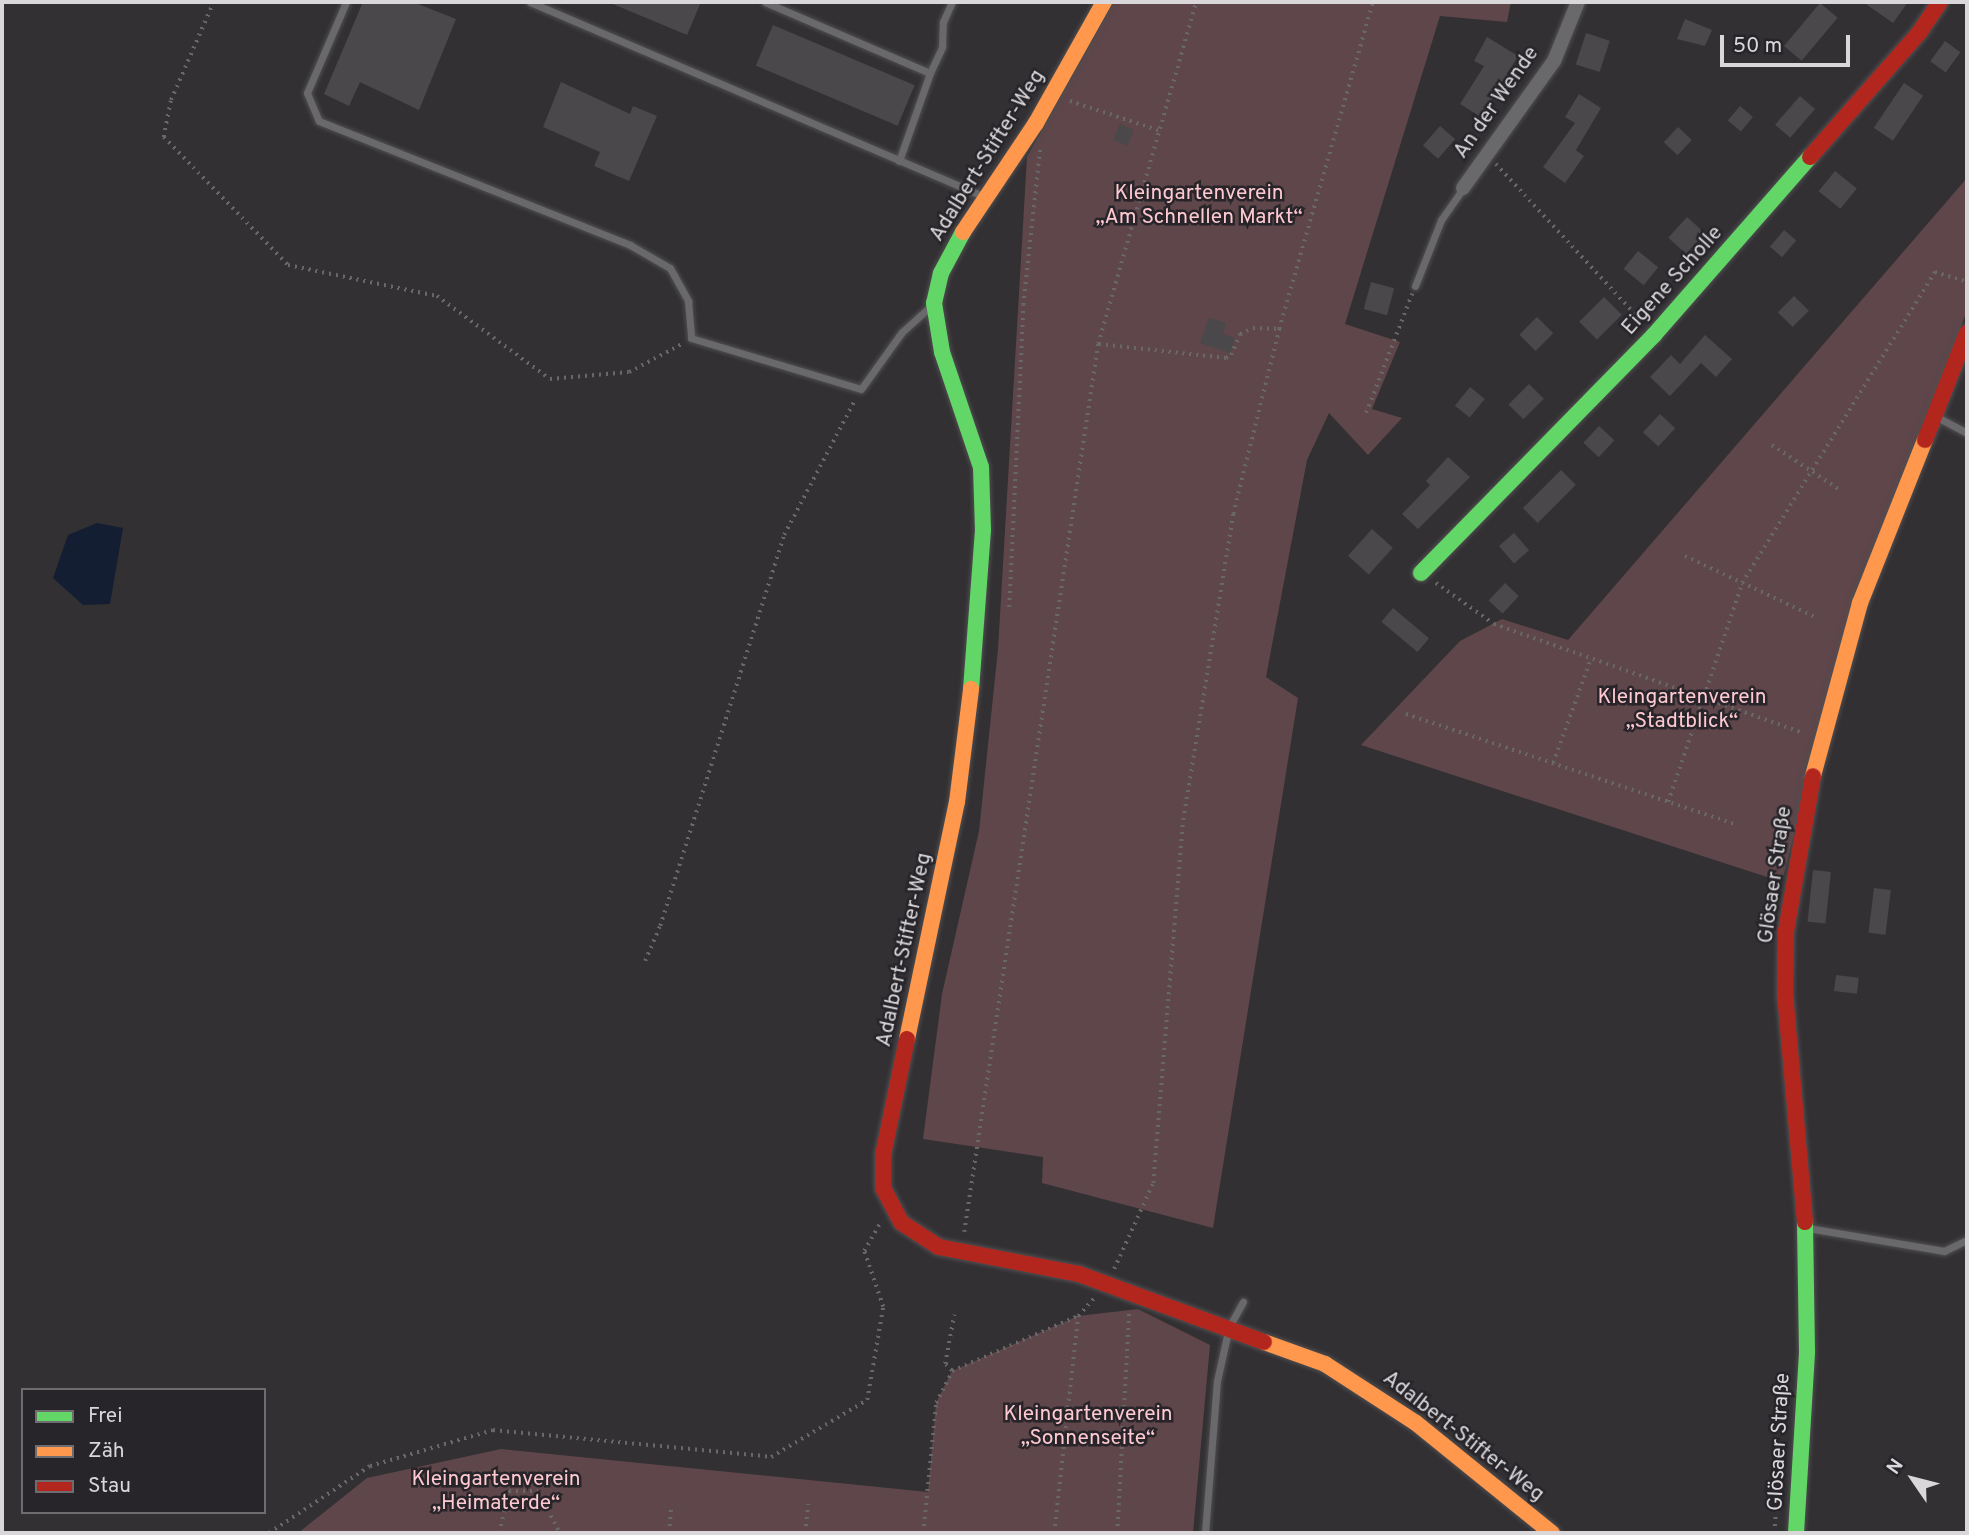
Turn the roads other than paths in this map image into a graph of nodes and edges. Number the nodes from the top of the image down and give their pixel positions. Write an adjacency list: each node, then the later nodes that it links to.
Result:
1 (346, 2): 13 (lane)
2 (530, 2): 9 (lane)
3 (765, 2): 8 (lane)
4 (952, 2): 8 (lane)
5 (1104, 2): 11 (street, Adalbert-Stifter-Weg)
6 (1578, 2): 10 (street, An der Wende)
7 (1940, 2): 17 (street, Eigene Scholle)
8 (930, 73): 9 (lane)
9 (899, 161): 11 (lane)
10 (1463, 188): 12 (lane)
11 (986, 198): 13 (street, Adalbert-Stifter-Weg)
12 (1415, 286)
13 (934, 303): 21 (street, Adalbert-Stifter-Weg)
14 (1967, 333): 15 (street, Glösaer Straße)
15 (1933, 415): 16 (lane); 18 (street, Glösaer Straße)
16 (1967, 433)
17 (1421, 573)
18 (1805, 1227): 19 (lane); 24 (street, Glösaer Straße)
19 (1967, 1240)
20 (1243, 1302): 21 (lane)
21 (1230, 1327): 22 (lane); 23 (street, Adalbert-Stifter-Weg)
22 (1205, 1533)
23 (1552, 1533)
24 (1796, 1533)

